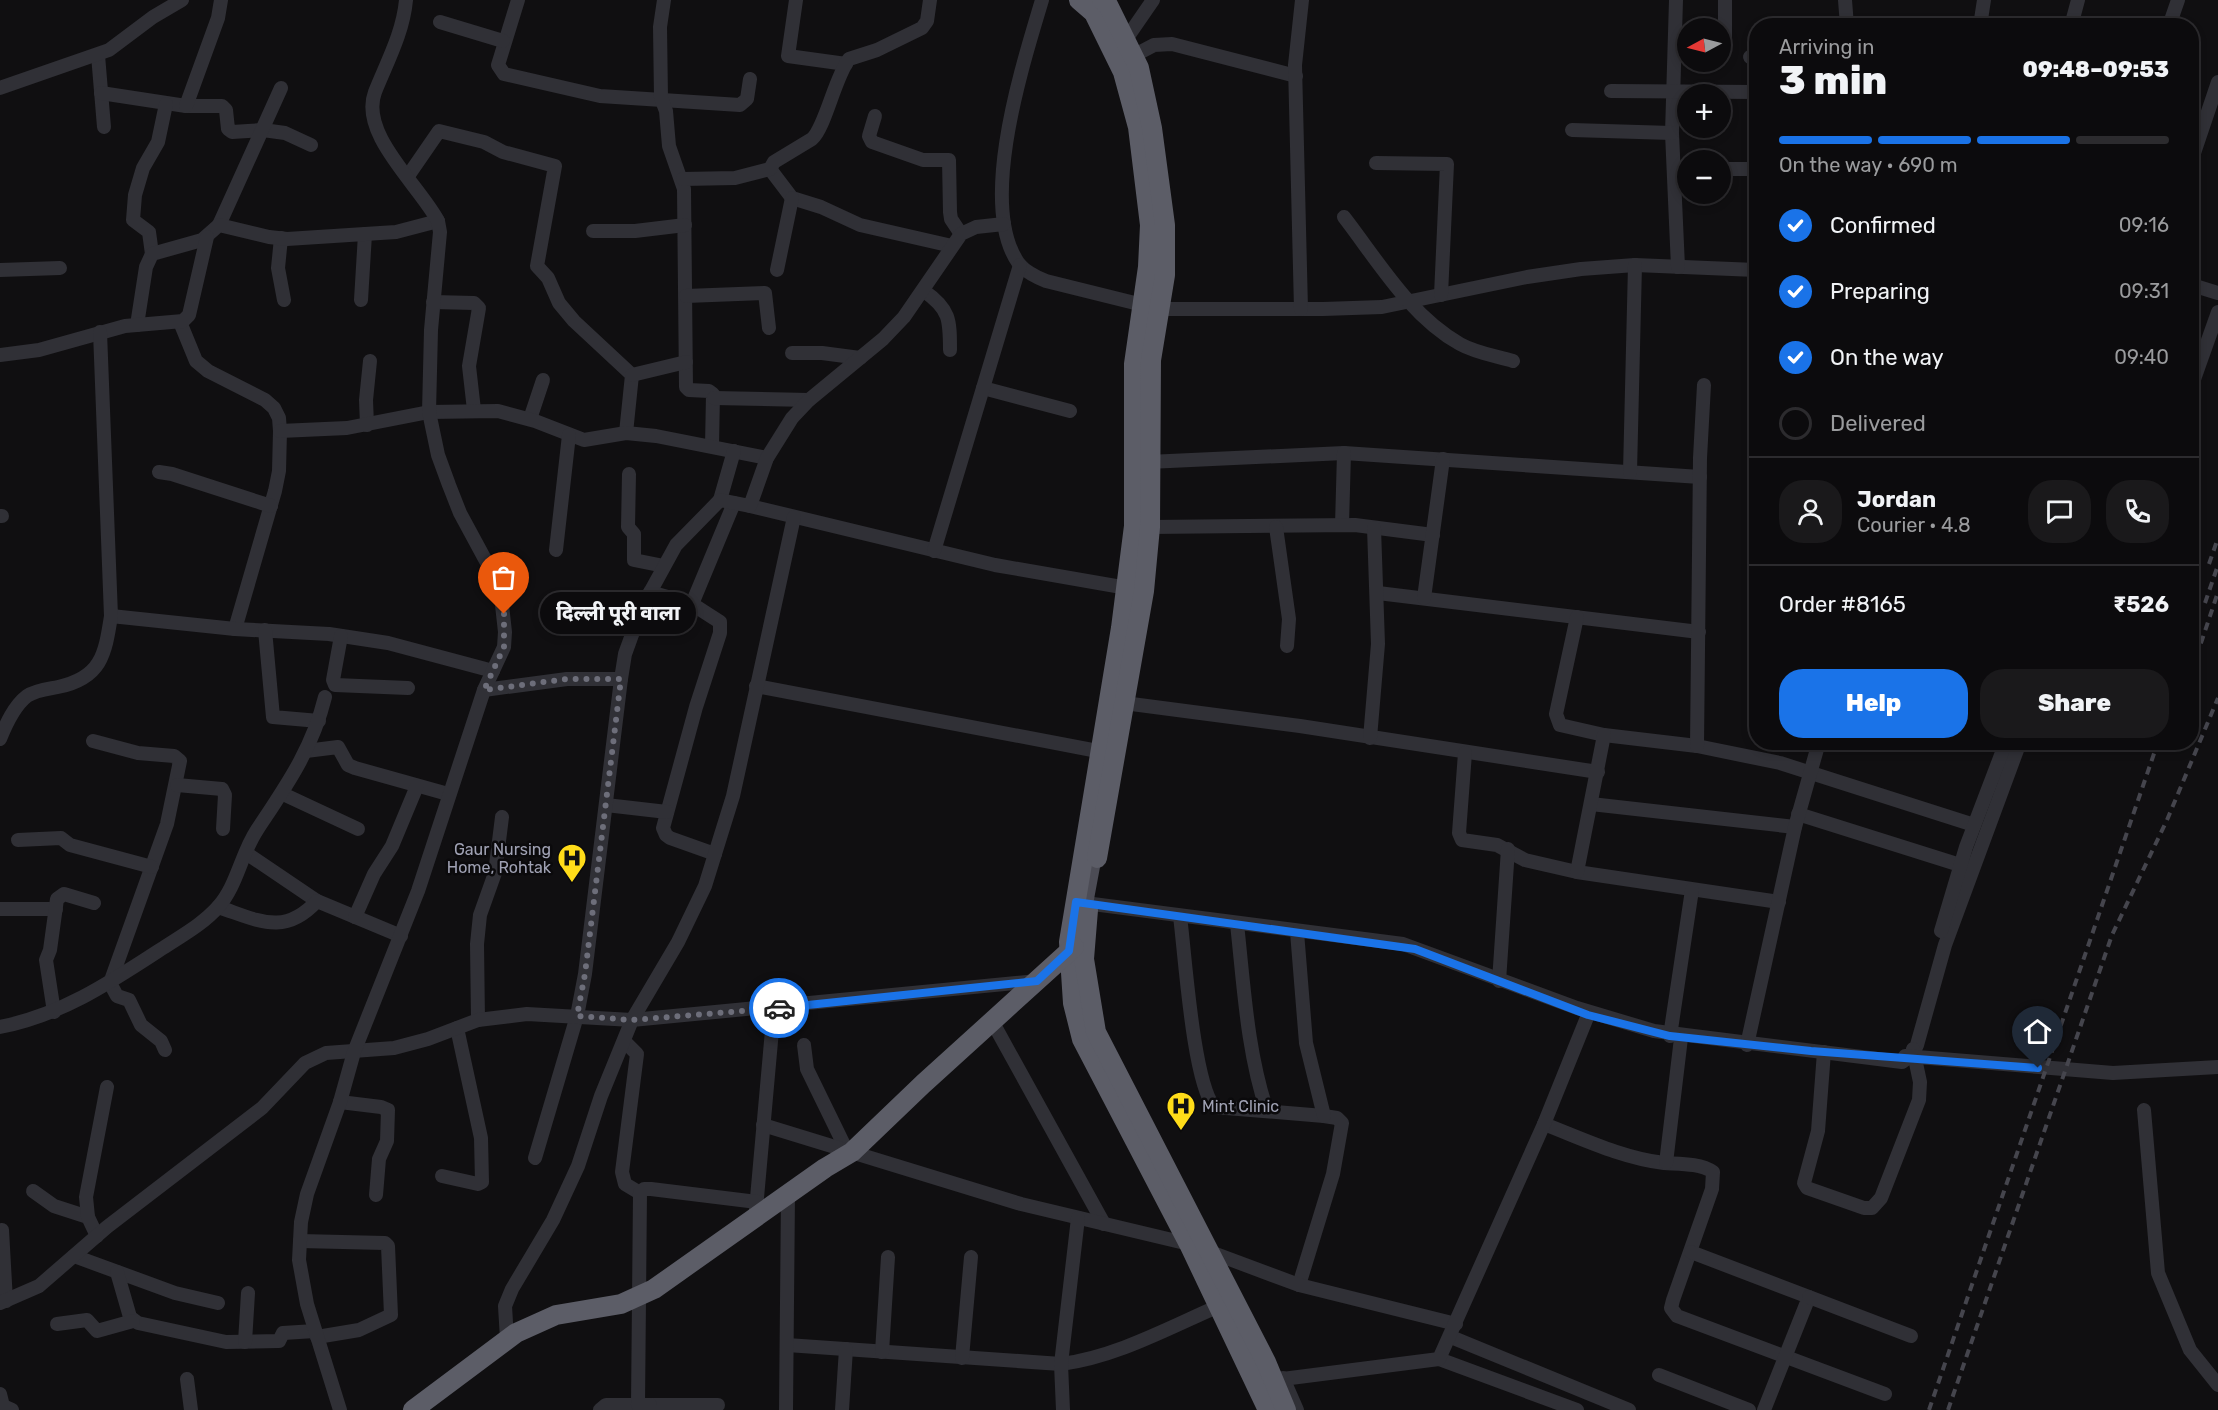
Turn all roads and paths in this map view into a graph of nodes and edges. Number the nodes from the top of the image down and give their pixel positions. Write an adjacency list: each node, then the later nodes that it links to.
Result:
1 (183, 0): 28 (street)
2 (221, 0): 41 (street)
3 (406, 0): 54 (street)
4 (518, 0): 26 (street)
5 (663, 0): 39 (street)
6 (796, 0): 29 (street)
7 (930, 0): 29 (street)
8 (1042, 0): 60 (street)
9 (1080, 0): 27 (highway)
10 (1095, 0): 194 (main road)
11 (1102, 0): 27 (highway)
12 (1153, 0): 27 (street)
13 (1302, 0): 30 (street)
14 (1676, 0): 36 (street)
15 (1725, 0): 20 (street)
16 (1845, 0): 21 (street)
17 (1984, 0): 22 (street)
18 (2078, 0): 23 (street)
19 (2178, 0): 24 (street)
20 (1725, 18)
21 (1846, 18)
22 (1981, 18)
23 (2074, 18)
24 (2172, 18)
25 (440, 22): 26 (street)
26 (504, 41): 39 (street)
27 (1124, 50): 30 (street); 86 (highway)
28 (98, 55): 33 (street); 38 (street)
29 (846, 64): 51 (street)
30 (1296, 76): 87 (street)
31 (750, 79): 39 (street)
32 (2218, 82): 47 (street)
33 (0, 88)
34 (281, 88): 44 (street)
35 (1611, 91): 36 (street)
36 (1672, 92): 37 (street); 46 (street)
37 (1749, 92)
38 (101, 93): 40 (street); 43 (street)
39 (661, 98): 55 (street)
40 (166, 104): 41 (street); 69 (street)
41 (186, 106): 44 (street)
42 (875, 116): 65 (street)
43 (104, 127)
44 (263, 130): 48 (street); 61 (street)
45 (1572, 130): 46 (street)
46 (1672, 133): 49 (street)
47 (2199, 138)
48 (311, 145)
49 (1677, 154)
50 (1376, 163): 80 (street)
51 (770, 169): 55 (street); 56 (street)
52 (1731, 169): 53 (street)
53 (1749, 169)
54 (408, 176): 59 (street); 101 (street)
55 (683, 179): 62 (street)
56 (792, 198): 68 (street); 75 (street)
57 (1680, 204): 72 (street)
58 (1344, 217): 85 (street)
59 (438, 221): 64 (street); 84 (street)
60 (1004, 224): 65 (street); 70 (street)
61 (219, 225): 66 (street); 67 (street)
62 (685, 225): 63 (street); 81 (street)
63 (593, 231)
64 (365, 234): 67 (street); 83 (street)
65 (961, 234): 68 (street)
66 (207, 237): 69 (street); 89 (street)
67 (280, 238): 82 (street)
68 (952, 246): 78 (street)
69 (152, 254): 90 (street)
70 (1020, 265): 86 (street); 104 (street)
71 (1635, 265): 72 (street); 80 (street); 122 (street)
72 (1678, 267): 76 (street)
73 (60, 268): 74 (street)
74 (0, 270)
75 (777, 270)
76 (1749, 270)
77 (2199, 287): 79 (street)
78 (924, 291): 93 (street); 96 (street)
79 (2218, 293)
80 (1441, 295): 85 (street)
81 (686, 296): 91 (street); 99 (street)
82 (284, 300)
83 (361, 300)
84 (434, 302): 107 (street); 109 (street)
85 (1408, 302): 87 (street); 98 (street)
86 (1150, 308): 87 (street); 120 (highway); 138 (highway)
87 (1300, 309)
88 (2218, 312): 100 (street)
89 (180, 322): 90 (street); 112 (street)
90 (137, 325): 92 (street)
91 (770, 328)
92 (100, 332): 95 (street); 143 (street)
93 (950, 350)
94 (792, 353): 96 (street)
95 (0, 355)
96 (860, 358): 106 (street)
97 (370, 361): 111 (street)
98 (1513, 361)
99 (686, 362): 101 (street); 105 (street)
100 (2199, 366)
101 (633, 375): 113 (street)
102 (543, 380): 110 (street)
103 (1704, 385): 124 (street)
104 (983, 388): 108 (street); 136 (street)
105 (714, 398): 106 (street); 115 (street)
106 (809, 400): 118 (street)
107 (474, 410): 109 (street); 110 (street)
108 (1070, 411)
109 (429, 412): 111 (street); 150 (street)
110 (530, 419): 114 (street)
111 (367, 425): 112 (street)
112 (280, 431): 127 (street)
113 (626, 433): 114 (street); 115 (street)
114 (569, 435): 135 (street)
115 (712, 446): 116 (street)
116 (734, 451): 118 (street); 125 (street)
117 (1344, 453): 119 (street); 120 (street); 130 (street)
118 (767, 458): 128 (street)
119 (1443, 459): 122 (street); 134 (street)
120 (1148, 462): 131 (highway)
121 (159, 472): 127 (street)
122 (1630, 472): 124 (street)
123 (629, 474): 137 (street)
124 (1700, 477): 147 (street)
125 (720, 500): 126 (street); 137 (street)
126 (734, 503): 128 (street); 142 (street)
127 (271, 506): 145 (street)
128 (750, 506): 129 (street)
129 (794, 517): 136 (street); 152 (street)
130 (1342, 525): 132 (street); 133 (street)
131 (1150, 527): 132 (street); 138 (highway)
132 (1276, 527): 149 (street)
133 (1374, 528): 134 (street); 140 (street)
134 (1433, 535): 141 (street)
135 (556, 550)
136 (934, 551): 138 (street)
137 (664, 566): 139 (street)
138 (1135, 590): 156 (highway); 167 (highway)
139 (650, 592): 142 (street); 151 (street)
140 (1378, 593): 141 (street); 159 (street)
141 (1424, 598): 144 (street)
142 (692, 604): 177 (street)
143 (111, 616): 145 (street); 160 (street)
144 (1577, 616): 147 (street); 158 (street)
145 (235, 628): 146 (street)
146 (265, 630): 148 (street); 157 (street)
147 (1699, 632): 162 (street)
148 (341, 636): 150 (street); 153 (street)
149 (1287, 646)
150 (493, 671): 154 (street)
151 (621, 679): 154 (street); 176 (street)
152 (756, 686): 167 (street); 186 (street)
153 (408, 688)
154 (484, 690): 174 (street)
155 (325, 697): 157 (street)
156 (1124, 703): 159 (street); 167 (highway)
157 (319, 721): 166 (street)
158 (1604, 735): 162 (street); 170 (street)
159 (1370, 738): 168 (street)
160 (0, 739)
161 (93, 741): 171 (street)
162 (1697, 746): 169 (street)
163 (1817, 750): 169 (street)
164 (2003, 750): 180 (street)
165 (2017, 750): 194 (street)
166 (306, 751): 172 (street); 173 (street)
167 (1108, 753): 194 (highway)
168 (1465, 753): 170 (street); 184 (street)
169 (1810, 771): 179 (street); 180 (street)
170 (1598, 772): 175 (street)
171 (177, 785): 181 (street); 188 (street)
172 (417, 786): 174 (street); 199 (street)
173 (283, 794): 182 (street); 185 (street)
174 (448, 794): 202 (street)
175 (1591, 804): 179 (street); 189 (street)
176 (606, 805): 177 (street); 211 (street)
177 (667, 812): 186 (street)
178 (502, 817): 212 (street)
179 (1797, 820): 187 (street); 192 (street)
180 (1974, 825): 187 (street)
181 (223, 829)
182 (358, 829)
183 (18, 840): 188 (street)
184 (1508, 849): 189 (street); 206 (street)
185 (246, 853): 191 (street); 195 (street)
186 (715, 854): 213 (street)
187 (1960, 865): 224 (street)
188 (152, 867): 207 (street)
189 (1577, 872): 190 (street)
190 (1692, 890): 192 (street); 217 (street)
191 (317, 901): 195 (street); 199 (street)
192 (1779, 902): 220 (street)
193 (94, 903): 197 (street)
194 (1083, 903): 198 (street); 203 (highway); 204 (highway); 292 (main road)
195 (218, 908): 207 (street)
196 (0, 909): 197 (street)
197 (56, 909): 209 (street)
198 (1180, 916): 200 (street); 229 (street)
199 (355, 917): 202 (street)
200 (1237, 924): 201 (street); 229 (street)
201 (1297, 932): 206 (street); 230 (street)
202 (401, 936): 222 (street)
203 (1084, 937): 204 (highway); 248 (highway)
204 (1069, 951): 205 (highway); 248 (highway)
205 (1037, 981): 208 (street); 214 (highway)
206 (1499, 981): 210 (street)
207 (110, 983): 209 (street); 221 (street)
208 (774, 1008): 213 (street); 232 (street)
209 (54, 1012): 215 (street)
210 (1588, 1015): 217 (street); 231 (street)
211 (577, 1016): 212 (street); 213 (street); 234 (street)
212 (478, 1020): 216 (street)
213 (632, 1020): 218 (street)
214 (992, 1021): 233 (highway); 244 (street)
215 (0, 1028)
216 (457, 1028): 222 (street); 236 (street)
217 (1676, 1037): 220 (street); 235 (street)
218 (624, 1041): 238 (street); 266 (street)
219 (804, 1044): 233 (street)
220 (1747, 1045): 223 (street)
221 (165, 1050)
222 (354, 1052): 227 (street); 246 (street)
223 (1824, 1052): 224 (street); 224 (street)
224 (1912, 1057): 225 (street)
225 (2218, 1067)
226 (107, 1087): 242 (street)
227 (340, 1102): 239 (street); 247 (street)
228 (2144, 1110): 278 (street)
229 (1267, 1111): 230 (street)
230 (1324, 1116): 254 (street)
231 (1544, 1124): 235 (street); 263 (street)
232 (764, 1125): 233 (street); 241 (street)
233 (850, 1151): 240 (highway); 243 (street)
234 (535, 1158)
235 (1666, 1163): 249 (street)
236 (442, 1176)
237 (33, 1191): 242 (street)
238 (640, 1193): 241 (street); 256 (street)
239 (376, 1194)
240 (788, 1194): 241 (highway); 268 (street)
241 (756, 1210): 256 (highway)
242 (88, 1217): 246 (street)
243 (1078, 1218): 244 (street); 274 (street)
244 (1104, 1224): 248 (street)
245 (2, 1230): 258 (street)
246 (97, 1236): 250 (street)
247 (300, 1240): 264 (street); 264 (street)
248 (1198, 1247): 254 (street); 260 (highway); 277 (highway)
249 (1690, 1252): 257 (street); 271 (street)
250 (74, 1257): 253 (street); 258 (street)
251 (888, 1257): 270 (street)
252 (970, 1257): 272 (street)
253 (117, 1272): 259 (street); 261 (street)
254 (1299, 1285): 263 (street)
255 (248, 1293): 267 (street)
256 (639, 1296): 266 (highway); 282 (street)
257 (1809, 1297): 265 (street); 271 (street)
258 (3, 1302)
259 (218, 1303)
260 (1218, 1306): 274 (street); 277 (highway)
261 (134, 1321): 262 (street); 267 (street)
262 (57, 1324)
263 (1453, 1330): 273 (street); 296 (street)
264 (316, 1334): 267 (street); 285 (street)
265 (1911, 1335)
266 (507, 1339): 286 (highway)
267 (245, 1342)
268 (787, 1344): 269 (street); 288 (street)
269 (846, 1349): 270 (street); 289 (street)
270 (882, 1352): 272 (street)
271 (1783, 1357): 280 (street); 298 (street)
272 (962, 1358): 274 (street)
273 (1439, 1359): 277 (street); 295 (street)
274 (1061, 1364): 290 (street)
275 (1659, 1375): 297 (street)
276 (187, 1379): 284 (street)
277 (1271, 1380): 291 (highway); 293 (highway); 294 (street)
278 (2218, 1385)
279 (0, 1394): 283 (street)
280 (1885, 1394)
281 (718, 1405): 282 (street)
282 (646, 1407): 287 (street)
283 (12, 1410)
284 (190, 1410)
285 (340, 1410)
286 (413, 1410)
287 (600, 1410)
288 (786, 1410)
289 (842, 1410)
290 (1063, 1410)
291 (1268, 1410)
292 (1275, 1410)
293 (1286, 1410)
294 (1297, 1410)
295 (1577, 1410)
296 (1629, 1410)
297 (1749, 1410)
298 (1764, 1410)

